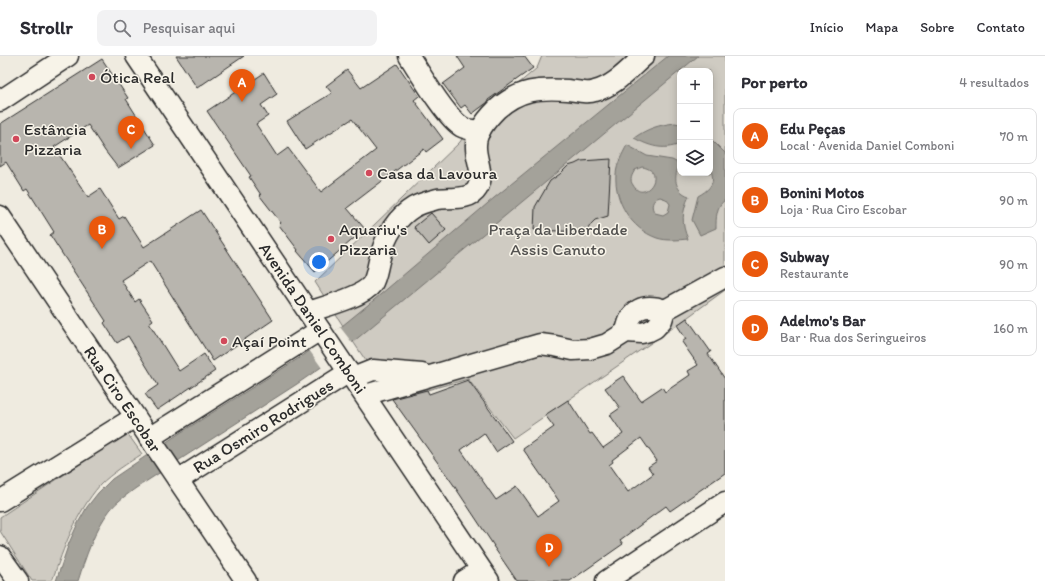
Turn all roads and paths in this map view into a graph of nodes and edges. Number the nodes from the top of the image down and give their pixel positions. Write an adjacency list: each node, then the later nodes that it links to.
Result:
1 (68, 56): 5 (street)
2 (136, 56): 9 (street, Avenida Daniel Comboni)
3 (409, 56): 6 (street)
4 (644, 56): 6 (street)
5 (0, 101)
6 (480, 131): 9 (street)
7 (0, 216): 14 (street, Rua Ciro Escobar)
8 (725, 277): 12 (street)
9 (308, 312): 10 (street, Avenida Daniel Comboni)
10 (323, 334): 11 (street, Avenida Daniel Comboni); 15 (street)
11 (347, 369): 12 (street, Rua Osmiro Rodrigues); 13 (street, Avenida Daniel Comboni); 16 (street, Rua Osmiro Rodrigues)
12 (434, 374): 13 (street)
13 (365, 395): 20 (street, Avenida Daniel Comboni)
14 (134, 417): 15 (street, Rua Ciro Escobar); 17 (street)
15 (152, 443): 16 (street, Rua Ciro Escobar)
16 (174, 475): 22 (street, Rua Ciro Escobar)
17 (0, 501)
18 (725, 502): 24 (street)
19 (0, 556): 21 (street)
20 (485, 575): 23 (street)
21 (18, 581)
22 (246, 581)
23 (464, 581)
24 (606, 581)

